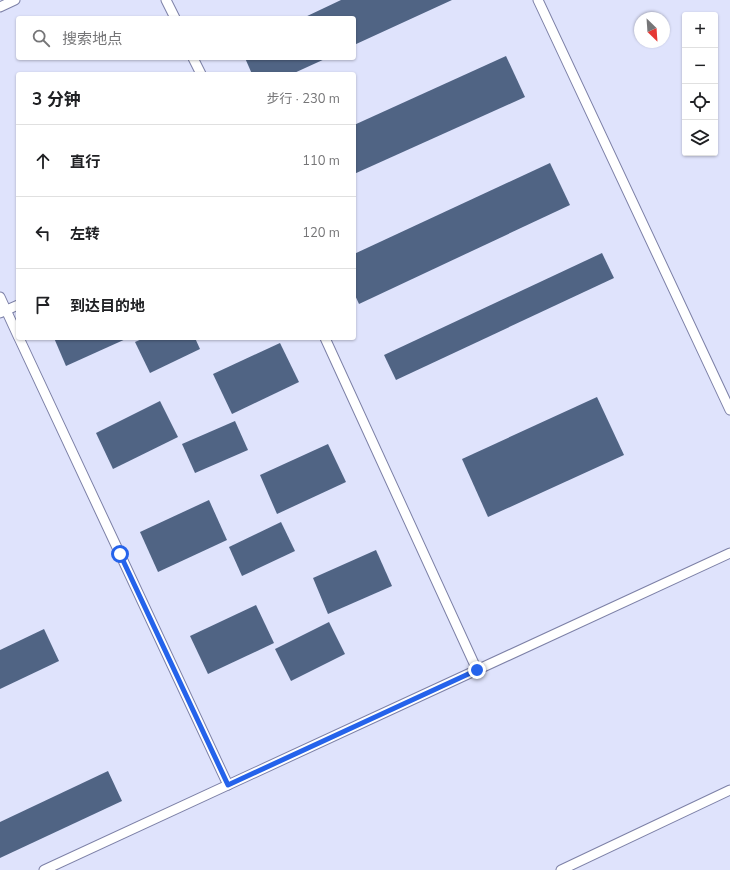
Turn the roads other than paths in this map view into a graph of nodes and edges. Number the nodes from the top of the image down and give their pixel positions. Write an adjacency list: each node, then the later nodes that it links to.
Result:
1 (15, 0): 4 (lane)
2 (166, 0): 5 (lane)
3 (538, 0): 14 (lane)
4 (0, 7)
5 (174, 16)
6 (194, 60): 7 (lane)
7 (200, 72)
8 (0, 297): 10 (lane)
9 (16, 305): 10 (lane)
10 (3, 311): 11 (lane)
11 (16, 334)
12 (19, 340): 17 (lane)
13 (326, 340): 16 (lane)
14 (730, 410)
15 (730, 553): 16 (lane)
16 (477, 670): 17 (lane)
17 (228, 785): 19 (lane)
18 (730, 790): 20 (lane)
19 (44, 870)
20 (561, 870)

